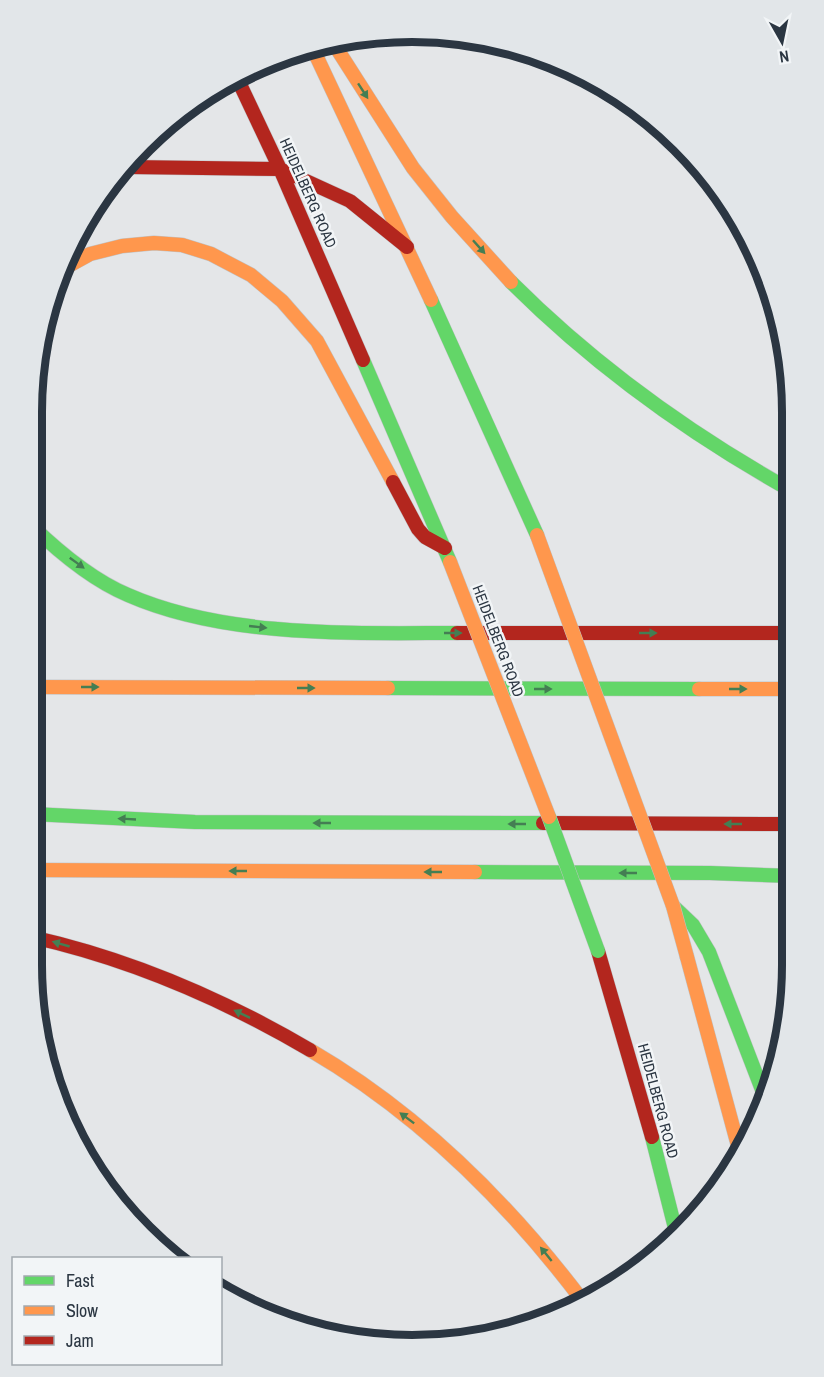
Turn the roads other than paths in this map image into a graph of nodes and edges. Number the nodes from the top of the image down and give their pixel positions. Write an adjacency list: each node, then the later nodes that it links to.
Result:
1 (338, 50): 8 (main road, one-way to 8)
2 (316, 55): 6 (main road)
3 (240, 85): 5 (main road, HEIDELBERG ROAD)
4 (135, 167): 5 (main road)
5 (280, 169): 6 (main road); 10 (main road, HEIDELBERG ROAD)
6 (407, 247): 18 (main road, bridge)
7 (73, 263): 10 (main road)
8 (782, 485)
9 (42, 535): 11 (main road, one-way to 11)
10 (445, 548): 22 (main road, HEIDELBERG ROAD, bridge)
11 (782, 633)
12 (42, 687): 13 (main road, one-way to 13)
13 (782, 689)
14 (42, 814): 15 (main road, one-way to 14)
15 (782, 824)
16 (42, 870): 17 (main road, one-way to 16)
17 (782, 876)
18 (673, 906): 20 (main road); 21 (main road, bridge)
19 (42, 940): 23 (main road, one-way to 19)
20 (761, 1087)
21 (737, 1141)
22 (675, 1226)
23 (579, 1296)

